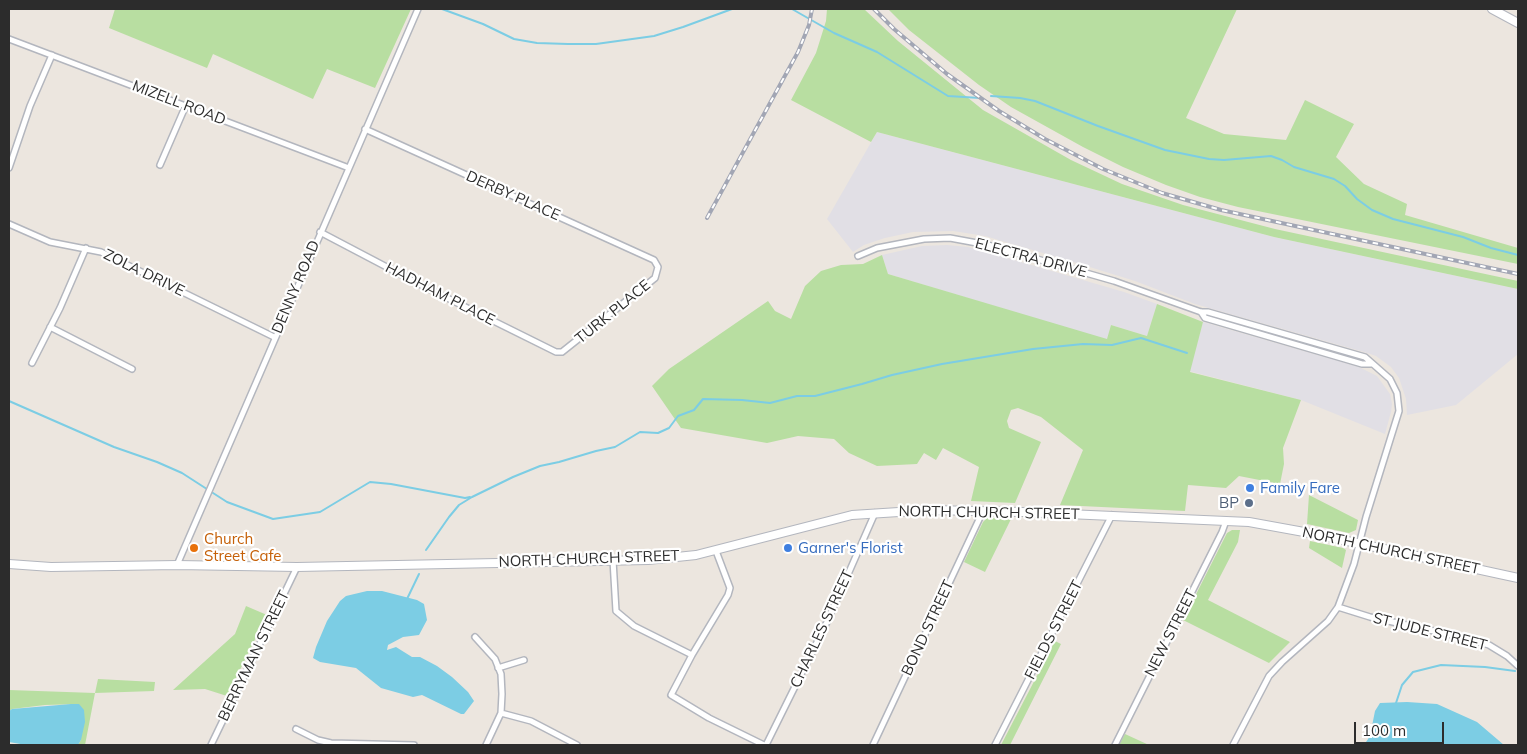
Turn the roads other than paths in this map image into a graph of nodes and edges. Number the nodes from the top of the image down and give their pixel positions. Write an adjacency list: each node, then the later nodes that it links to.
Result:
1 (418, 9): 7 (street, DENNY ROAD)
2 (1492, 9): 3 (main road)
3 (1518, 23)
4 (9, 39): 5 (street, MIZELL ROAD)
5 (52, 55): 6 (street, MIZELL ROAD); 9 (street)
6 (186, 105): 8 (street); 10 (street, MIZELL ROAD)
7 (365, 129): 10 (street, DENNY ROAD); 15 (street, DERBY PLACE)
8 (160, 165)
9 (9, 168)
10 (348, 168): 12 (street, DENNY ROAD)
11 (9, 224): 13 (street, ZOLA DRIVE)
12 (320, 232): 17 (street, DENNY ROAD); 18 (street, HADHAM PLACE)
13 (86, 248): 16 (street); 17 (street, ZOLA DRIVE)
14 (858, 256): 25 (street, ELECTRA DRIVE)
15 (658, 267): 18 (street, TURK PLACE)
16 (50, 327): 19 (street); 20 (street)
17 (274, 337): 29 (street, DENNY ROAD)
18 (562, 352)
19 (32, 363)
20 (132, 369)
21 (983, 511): 22 (main road, NORTH CHURCH STREET); 23 (main road, NORTH CHURCH STREET); 46 (street, BOND STREET)
22 (875, 513): 26 (main road, NORTH CHURCH STREET); 45 (street, CHARLES STREET)
23 (1112, 515): 24 (main road, NORTH CHURCH STREET); 47 (street, FIELDS STREET)
24 (1226, 521): 25 (main road, NORTH CHURCH STREET); 48 (street, NEW STREET)
25 (1359, 543): 31 (main road, NORTH CHURCH STREET); 32 (street, ELECTRA DRIVE)
26 (716, 551): 27 (main road, NORTH CHURCH STREET); 34 (street)
27 (613, 560): 30 (main road, NORTH CHURCH STREET); 34 (street)
28 (9, 564): 29 (main road, NORTH CHURCH STREET)
29 (177, 565): 30 (main road, NORTH CHURCH STREET)
30 (297, 567): 40 (street, BERRYMAN STREET)
31 (1518, 578)
32 (1338, 606): 36 (street, ST JUDE STREET); 49 (street, ELECTRA DRIVE)
33 (475, 637): 37 (street)
34 (692, 655): 45 (street)
35 (524, 660): 37 (street)
36 (1518, 666)
37 (498, 668): 38 (street)
38 (501, 713): 43 (street); 44 (street)
39 (296, 729): 41 (street)
40 (211, 745)
41 (361, 745): 42 (street)
42 (414, 745)
43 (486, 745)
44 (577, 745)
45 (765, 745)
46 (872, 745)
47 (995, 745)
48 (1115, 745)
49 (1233, 745)

